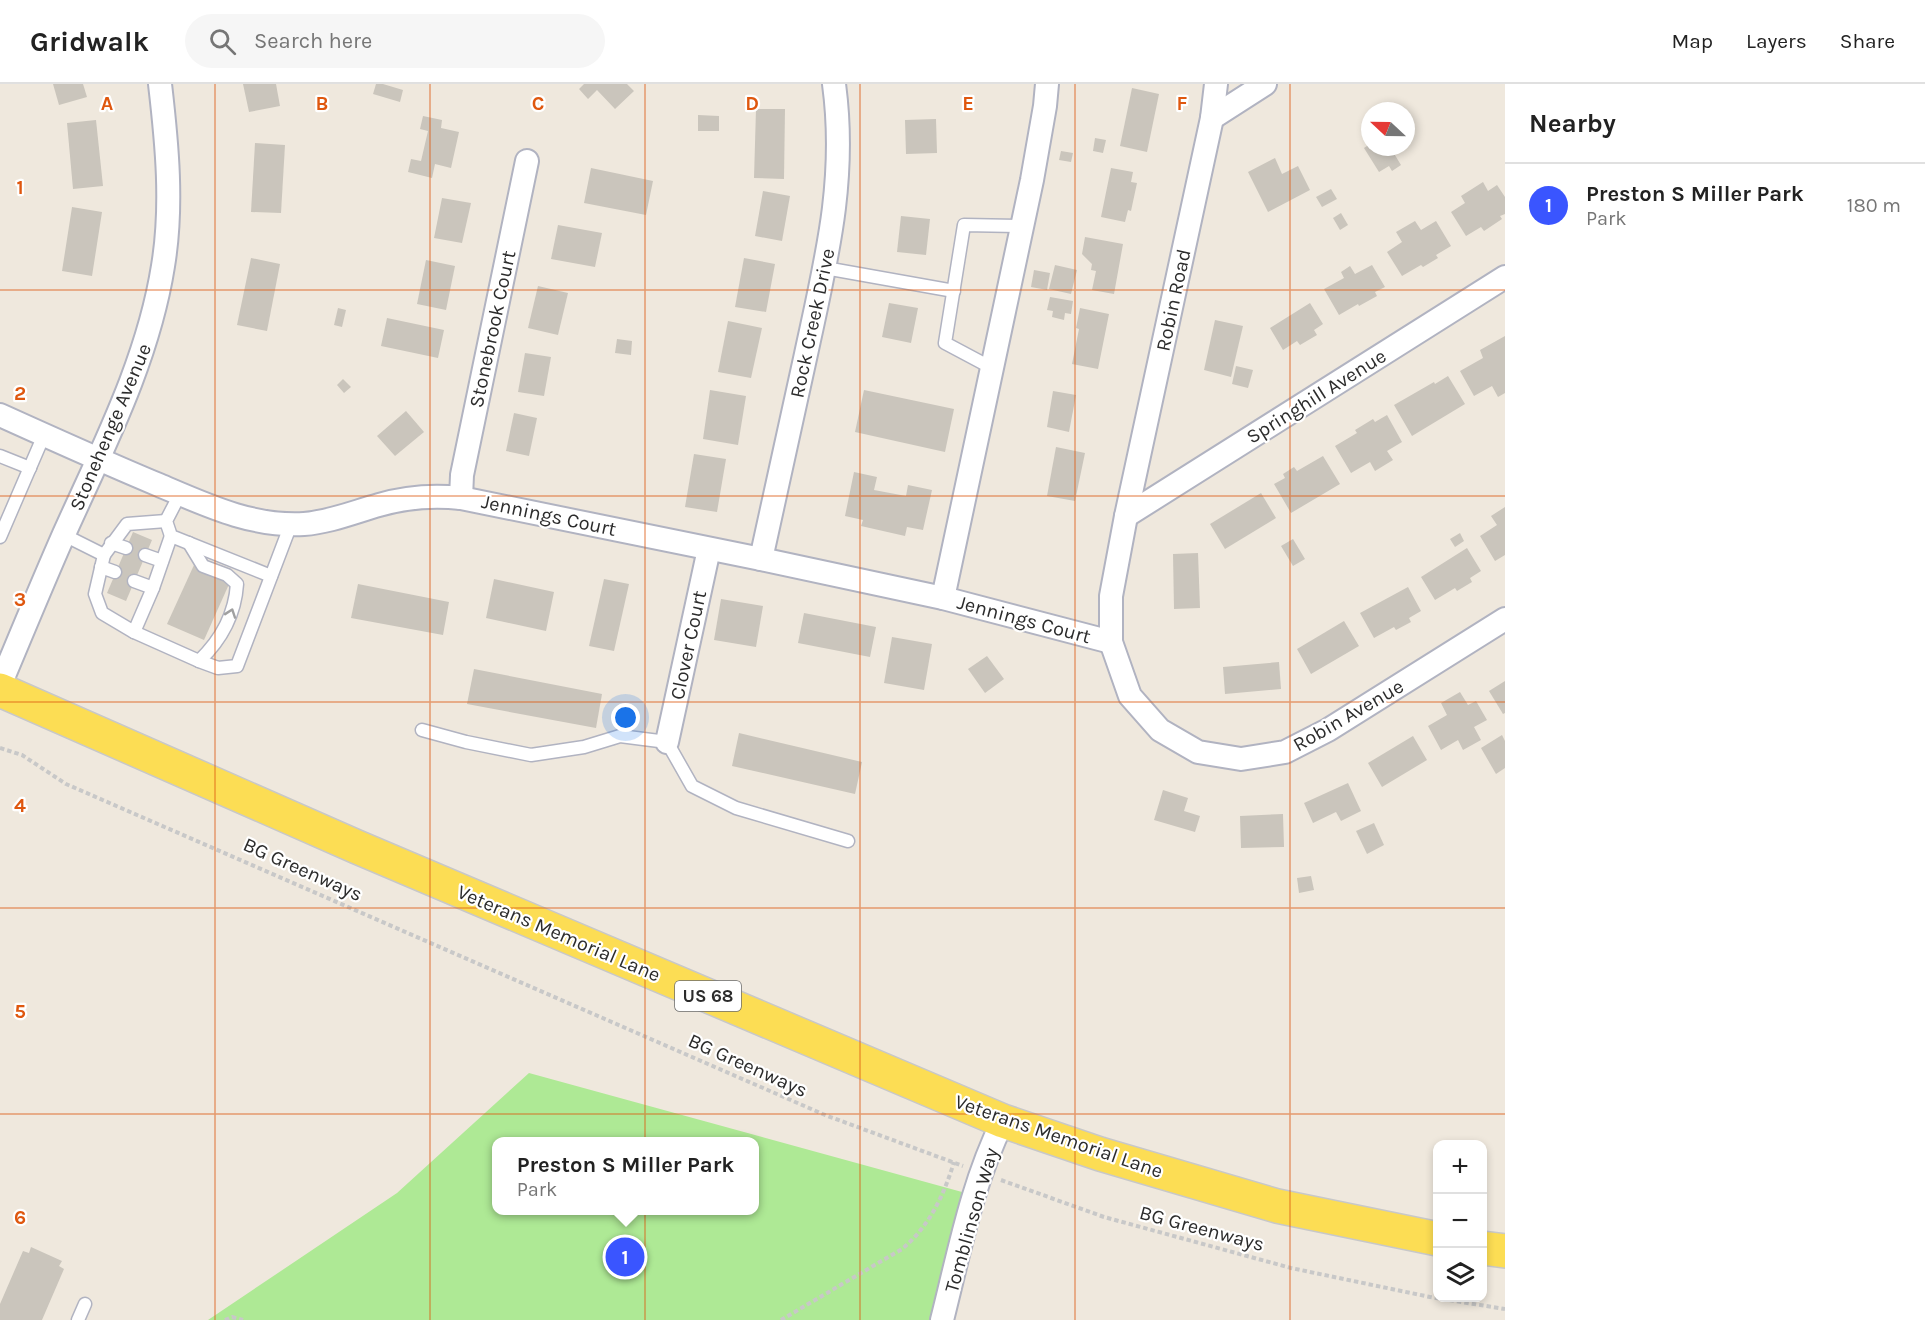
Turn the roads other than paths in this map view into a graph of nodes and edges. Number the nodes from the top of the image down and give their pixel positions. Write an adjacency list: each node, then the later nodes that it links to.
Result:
1 (160, 84): 16 (street, Stonehenge Avenue)
2 (834, 84): 9 (street, Rock Creek Drive)
3 (1047, 84): 8 (street)
4 (1216, 84): 6 (street, Robin Road)
5 (1265, 84): 6 (street)
6 (1212, 118): 20 (street, Robin Road)
7 (527, 161): 19 (street, Stonebrook Court)
8 (1023, 226): 11 (lane); 12 (street)
9 (825, 268): 11 (lane); 31 (street, Rock Creek Drive)
10 (1505, 277): 20 (street, Springhill Avenue)
11 (954, 291): 12 (lane)
12 (992, 368): 38 (street)
13 (0, 415): 14 (street, Jennings Court)
14 (44, 435): 16 (street, Jennings Court); 17 (lane)
15 (0, 456): 17 (lane)
16 (98, 460): 18 (street, Jennings Court); 23 (street, Stonehenge Avenue)
17 (30, 468): 25 (lane)
18 (180, 494): 21 (lane); 22 (street, Jennings Court)
19 (461, 498): 22 (street, Jennings Court); 29 (street, Jennings Court)
20 (1126, 516): 41 (street, Robin Avenue)
21 (166, 521): 24 (lane); 26 (lane)
22 (291, 524): 35 (lane)
23 (64, 535): 32 (lane); 43 (street, Stonehenge Avenue)
24 (171, 536): 27 (lane); 33 (lane)
25 (0, 537)
26 (111, 543): 28 (lane); 32 (lane)
27 (189, 543): 35 (lane); 42 (lane, one-way to 27)
28 (126, 548)
29 (709, 549): 31 (street, Jennings Court); 46 (street, Clover Court)
30 (145, 555): 33 (lane)
31 (761, 558): 38 (street, Jennings Court)
32 (103, 561): 34 (lane); 40 (lane)
33 (162, 561): 37 (lane)
34 (115, 572)
35 (271, 576): 42 (lane)
36 (135, 580): 37 (lane)
37 (153, 588): 40 (lane)
38 (943, 598): 41 (street, Jennings Court)
39 (1505, 620): 41 (street, Robin Avenue)
40 (134, 632): 42 (lane)
41 (1111, 642)
42 (199, 661)
43 (0, 685)
44 (0, 690): 48 (main road, Veterans Memorial Lane / US 68)
45 (422, 730): 46 (lane)
46 (667, 742): 47 (lane)
47 (848, 841)
48 (1003, 1121): 49 (main road, Veterans Memorial Lane / US 68); 54 (street, Tomblinson Way)
49 (1433, 1238)
50 (1487, 1249): 51 (main road)
51 (1505, 1251)
52 (85, 1304): 53 (lane)
53 (78, 1320)
54 (942, 1320)

